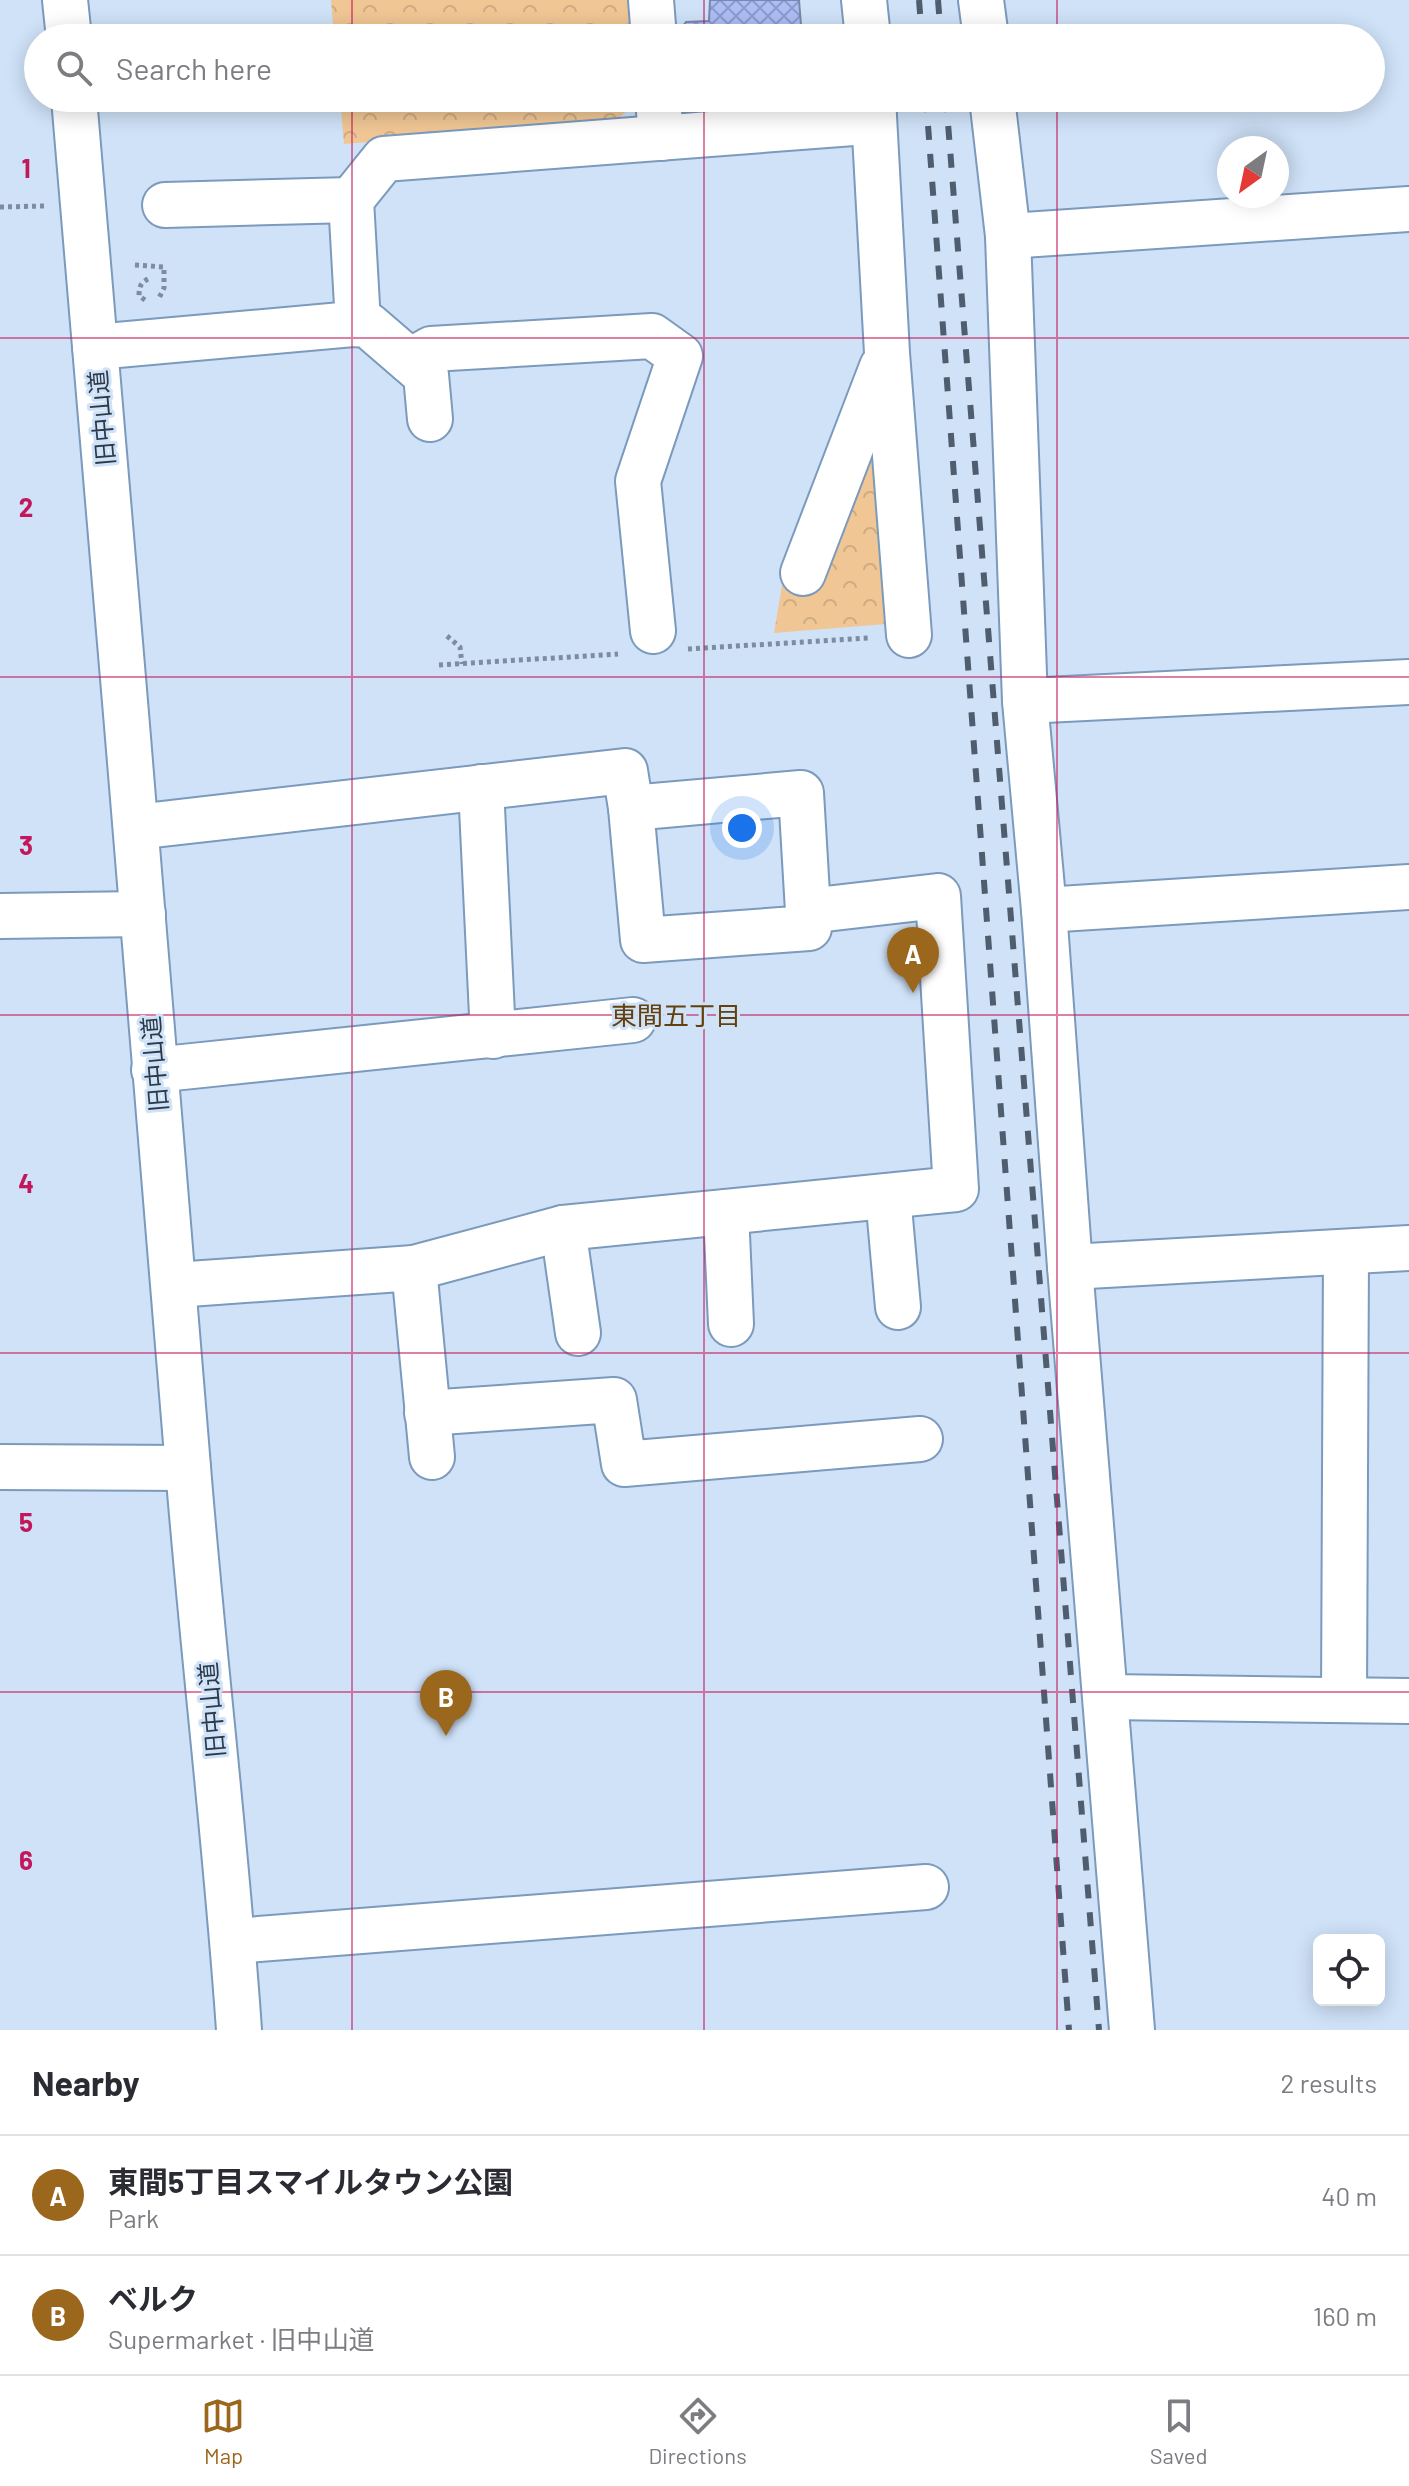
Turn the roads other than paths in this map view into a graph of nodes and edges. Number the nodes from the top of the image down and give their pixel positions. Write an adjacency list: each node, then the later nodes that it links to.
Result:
1 (65, 0): 5 (street)
2 (651, 0): 6 (street)
3 (864, 0): 7 (street)
4 (981, 0): 8 (street)
5 (68, 24)
6 (653, 24)
7 (867, 24)
8 (984, 24)
9 (75, 112): 19 (street, 旧中山道)
10 (812, 112): 13 (street)
11 (863, 112): 20 (street)
12 (994, 112): 17 (street)
13 (659, 118): 14 (street)
14 (351, 200): 15 (street); 18 (street)
15 (165, 205)
16 (1409, 209): 17 (street)
17 (1008, 236): 27 (street)
18 (358, 323): 19 (street); 21 (street)
19 (95, 347): 30 (street, 旧中山道)
20 (887, 353): 23 (street); 25 (street)
21 (410, 361): 22 (street); 24 (street)
22 (430, 419)
23 (803, 573)
24 (653, 631)
25 (909, 635)
26 (1409, 682): 27 (street)
27 (1025, 701): 32 (street)
28 (481, 787): 29 (street); 30 (street); 37 (street)
29 (631, 808): 33 (street); 33 (street)
30 (136, 827): 34 (street, 旧中山道)
31 (1409, 887): 32 (street)
32 (1044, 910): 44 (street)
33 (808, 911): 39 (street)
34 (143, 914): 35 (street); 38 (street, 旧中山道)
35 (0, 916)
36 (633, 1020): 37 (street)
37 (493, 1036): 38 (street)
38 (154, 1070): 46 (street, 旧中山道)
39 (888, 1196): 40 (street); 47 (street)
40 (726, 1212): 41 (street); 48 (street)
41 (563, 1228): 45 (street); 49 (street)
42 (1409, 1248): 43 (street)
43 (1346, 1252): 44 (street); 56 (street)
44 (1070, 1267): 55 (street)
45 (414, 1268): 46 (street); 50 (street)
46 (175, 1285): 54 (street, 旧中山道)
47 (898, 1307)
48 (731, 1324)
49 (578, 1333)
50 (427, 1413): 51 (street); 52 (street)
51 (920, 1439)
52 (432, 1457)
53 (0, 1467): 54 (street)
54 (188, 1468): 59 (street, 旧中山道)
55 (1107, 1697): 56 (street); 61 (street)
56 (1344, 1699): 57 (street)
57 (1409, 1701)
58 (926, 1887): 59 (street)
59 (233, 1941): 60 (street, 旧中山道)
60 (239, 2030)
61 (1132, 2030)

